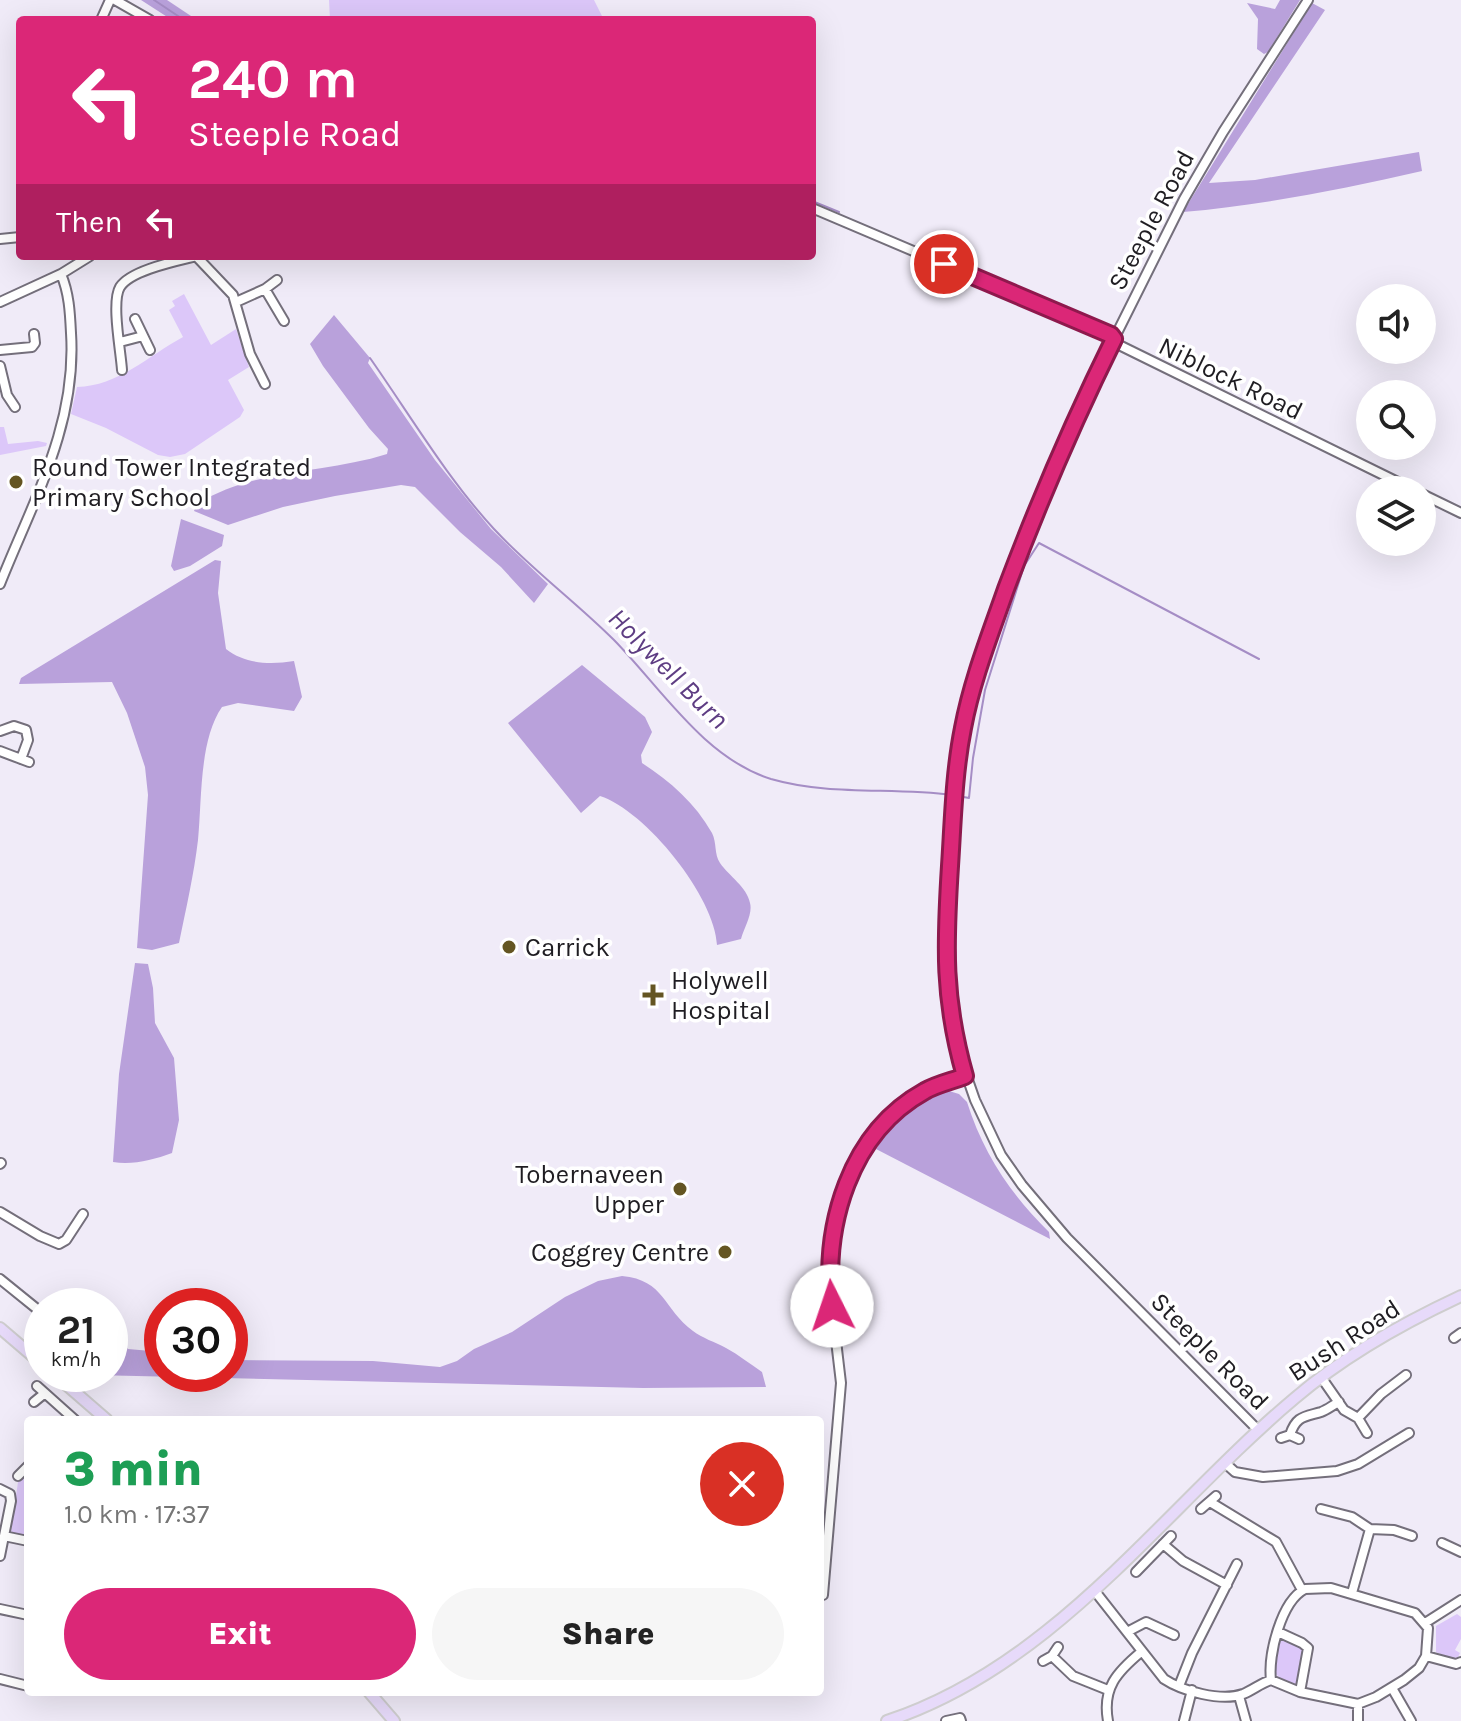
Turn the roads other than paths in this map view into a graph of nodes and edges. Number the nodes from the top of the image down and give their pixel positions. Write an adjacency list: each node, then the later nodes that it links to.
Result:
1 (112, 0): 3 (street)
2 (1308, 0): 17 (street, Steeple Road)
3 (142, 16)
4 (816, 210): 17 (street, Niblock Road)
5 (84, 260): 8 (street)
6 (182, 260): 18 (street)
7 (198, 260): 12 (street)
8 (61, 274): 11 (street); 28 (street)
9 (277, 280): 10 (street)
10 (265, 289): 12 (street); 14 (street)
11 (0, 302)
12 (236, 302): 23 (street)
13 (135, 319): 16 (street)
14 (284, 321)
15 (34, 334): 19 (street)
16 (143, 336): 18 (street); 20 (street)
17 (1114, 339): 25 (street, Niblock Road); 31 (street, Steeple Road)
18 (120, 342): 22 (street)
19 (0, 350)
20 (150, 350)
21 (0, 366): 24 (street)
22 (122, 370)
23 (264, 377)
24 (15, 407)
25 (1386, 476)
26 (1436, 501): 27 (street)
27 (1461, 513)
28 (0, 584)
29 (0, 731): 30 (street)
30 (0, 751)
31 (965, 1076): 50 (street, Steeple Road); 71 (street)
32 (0, 1212): 34 (street)
33 (83, 1214): 34 (street)
34 (63, 1242): 35 (street)
35 (69, 1251)
36 (0, 1279): 37 (street)
37 (24, 1298)
38 (1459, 1300): 42 (main road, Bush Road)
39 (0, 1328): 40 (main road)
40 (24, 1349)
41 (1406, 1375): 49 (street)
42 (1321, 1377): 46 (street); 50 (main road, Bush Road)
43 (75, 1392): 48 (main road)
44 (45, 1393): 45 (street); 47 (street)
45 (34, 1402)
46 (1339, 1402): 49 (street); 53 (street)
47 (71, 1416)
48 (102, 1416)
49 (1358, 1418): 51 (street)
50 (1258, 1430): 54 (main road, Steeple Road)
51 (1367, 1433)
52 (1409, 1433): 54 (street)
53 (1281, 1438)
54 (1225, 1463): 73 (main road, Steeple Road)
55 (24, 1470): 56 (street)
56 (18, 1476)
57 (0, 1489): 61 (street)
58 (1201, 1509): 74 (street)
59 (1321, 1509): 60 (street)
60 (1370, 1529): 63 (street); 75 (street)
61 (4, 1536): 64 (street); 68 (street)
62 (1171, 1536): 66 (street)
63 (1412, 1536)
64 (24, 1540)
65 (1442, 1543): 67 (street)
66 (1163, 1544): 70 (street); 72 (street)
67 (1461, 1552)
68 (0, 1556)
69 (1237, 1564): 72 (street)
70 (1136, 1572)
71 (824, 1583)
72 (1227, 1585): 90 (street)
73 (1094, 1590): 80 (street); 99 (main road, Steeple Road)
74 (1302, 1590): 75 (street); 81 (street)
75 (1352, 1593): 79 (street)
76 (1460, 1604): 79 (street)
77 (0, 1609): 78 (street)
78 (24, 1614)
79 (1425, 1623): 85 (street)
80 (1127, 1632): 82 (street); 84 (street)
81 (1278, 1632): 88 (street); 94 (street)
82 (1174, 1635)
83 (1058, 1647): 92 (street)
84 (1141, 1652): 90 (street); 92 (street)
85 (1426, 1656): 86 (street); 91 (street)
86 (1461, 1662)
87 (0, 1679): 89 (street)
88 (1271, 1680): 94 (street); 96 (street)
89 (24, 1685)
90 (1179, 1686): 93 (street)
91 (1392, 1688): 97 (street); 106 (street)
92 (1108, 1690): 102 (street)
93 (1192, 1690): 96 (street); 103 (street)
94 (1300, 1692): 97 (street)
95 (372, 1696): 98 (main road)
96 (1239, 1696): 104 (street)
97 (1358, 1704): 105 (street)
98 (394, 1721)
99 (887, 1721)
100 (946, 1721): 101 (street)
101 (961, 1721)
102 (1108, 1721)
103 (1184, 1721)
104 (1246, 1721)
105 (1358, 1721)
106 (1411, 1721)

